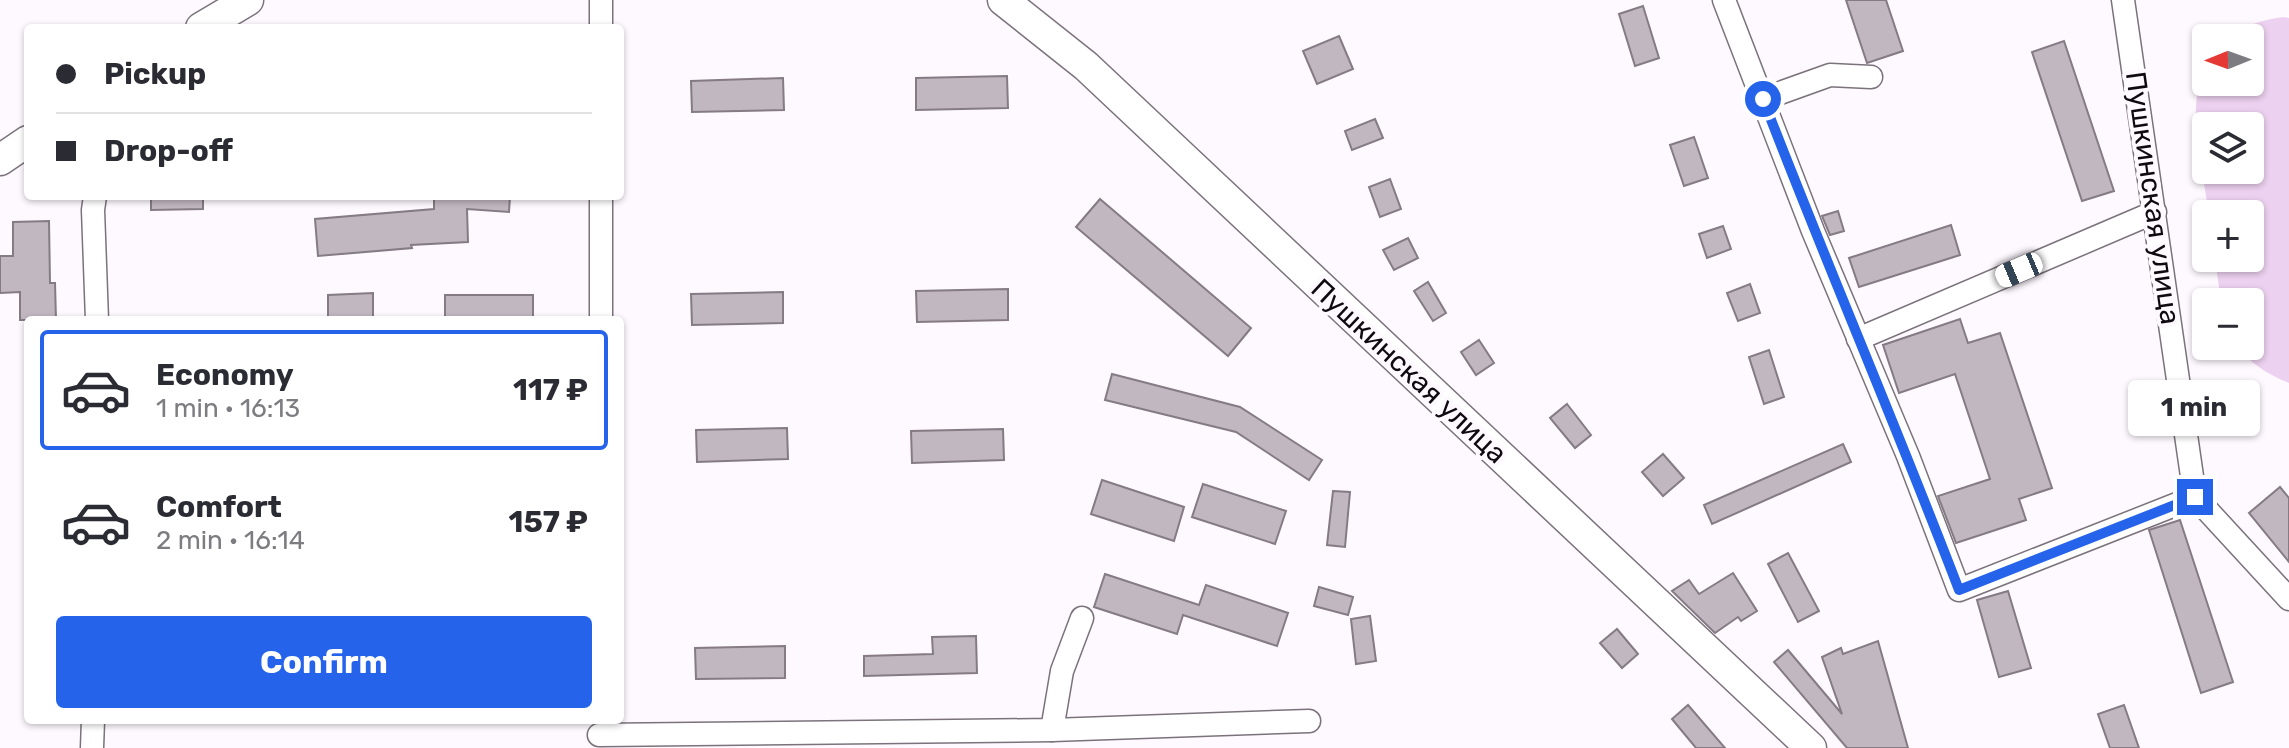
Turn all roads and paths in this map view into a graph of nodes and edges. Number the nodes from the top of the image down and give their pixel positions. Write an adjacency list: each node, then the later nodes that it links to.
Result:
1 (248, 0): 6 (main road)
2 (601, 0): 7 (street)
3 (1003, 0): 26 (main road, Пушкинская улица)
4 (1724, 0): 9 (street)
5 (2123, 0): 14 (street, Пушкинская улица)
6 (208, 24)
7 (601, 24)
8 (1871, 77): 9 (street)
9 (1763, 99): 17 (street)
10 (24, 144): 11 (main road)
11 (0, 160)
12 (94, 200): 15 (street)
13 (601, 200): 16 (street)
14 (2155, 212): 17 (street); 18 (street, Пушкинская улица)
15 (97, 316)
16 (601, 316)
17 (1858, 339): 18 (street)
18 (2195, 497): 19 (street)
19 (2289, 599)
20 (1082, 618): 23 (street)
21 (1309, 721): 23 (street)
22 (93, 724): 25 (street)
23 (1052, 730): 24 (street)
24 (599, 734)
25 (92, 748)
26 (1811, 748)

